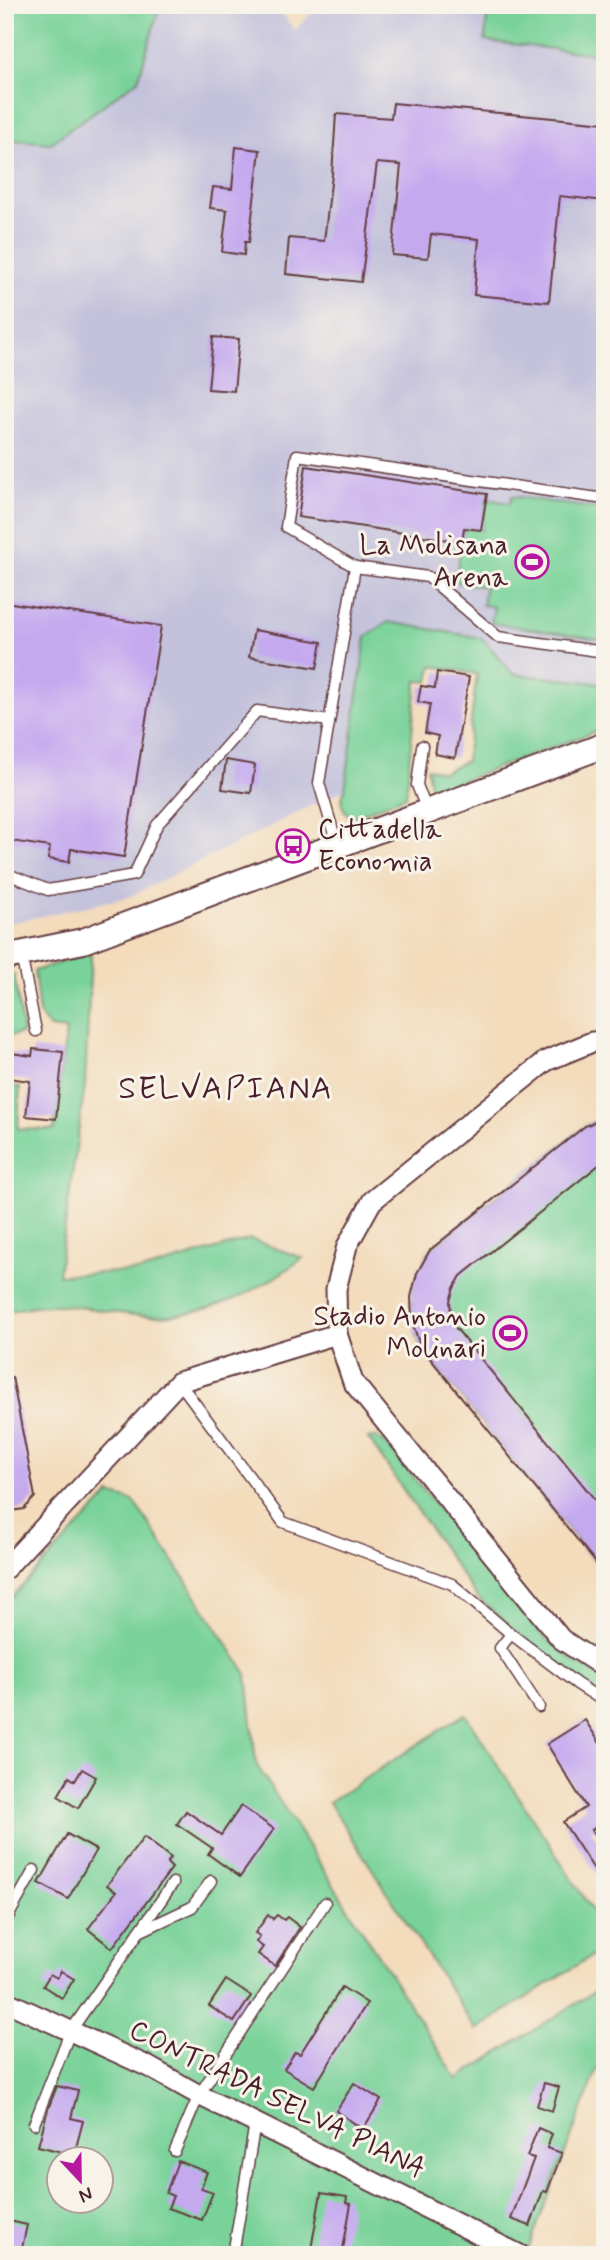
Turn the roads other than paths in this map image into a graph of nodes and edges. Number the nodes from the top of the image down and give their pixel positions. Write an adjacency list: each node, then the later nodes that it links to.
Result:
1 (605, 499): 2 (lane)
2 (355, 567): 3 (lane); 4 (lane)
3 (605, 652)
4 (329, 721): 8 (lane); 9 (lane)
5 (605, 745): 7 (street)
6 (422, 746): 7 (lane)
7 (427, 812): 8 (street)
8 (337, 845): 10 (street)
9 (5, 873)
10 (13, 955): 11 (lane)
11 (36, 1031)
12 (605, 1041): 13 (street)
13 (337, 1334): 14 (street); 17 (street)
14 (180, 1382): 15 (street); 16 (lane)
15 (5, 1569)
16 (511, 1634): 18 (lane); 19 (lane)
17 (605, 1668)
18 (605, 1702)
19 (539, 1707)
20 (34, 1870): 24 (lane)
21 (211, 1881): 25 (lane)
22 (173, 1883): 25 (lane)
23 (325, 1903): 28 (lane)
24 (5, 1922)
25 (138, 1933): 27 (lane)
26 (5, 2001): 27 (street, CONTRADA SELVA PIANA)
27 (70, 2032): 28 (street, CONTRADA SELVA PIANA); 30 (lane)
28 (199, 2095): 29 (street, CONTRADA SELVA PIANA); 31 (lane)
29 (255, 2122): 32 (lane); 33 (street, CONTRADA SELVA PIANA)
30 (34, 2124)
31 (176, 2151)
32 (233, 2255)
33 (520, 2255)

